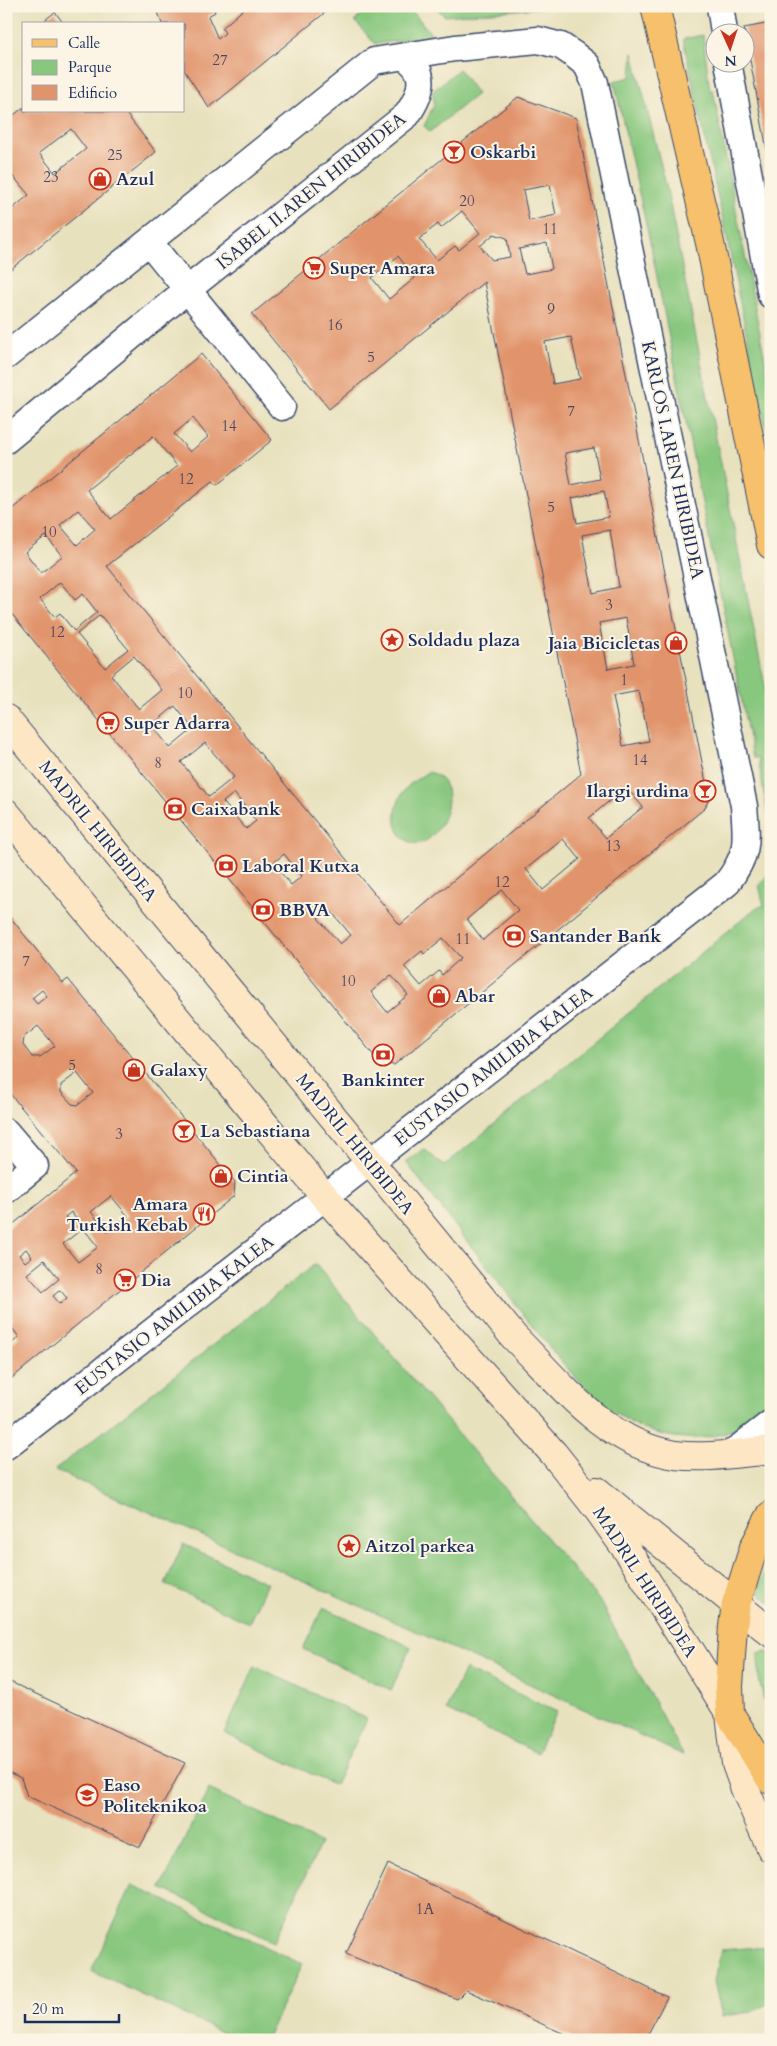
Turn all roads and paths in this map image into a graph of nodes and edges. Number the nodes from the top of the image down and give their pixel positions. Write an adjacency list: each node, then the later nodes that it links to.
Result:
1 (655, 6): 12 (main road)
2 (720, 6): 3 (street)
3 (722, 22)
4 (405, 57): 6 (street); 8 (street, ISABEL II.AREN HIRIBIDEA); 15 (street, KARLOS I.AREN HIRIBIDEA)
5 (730, 72): 7 (street)
6 (149, 242): 8 (street); 9 (street)
7 (770, 282)
8 (187, 290): 10 (street); 11 (street, ISABEL II.AREN HIRIBIDEA)
9 (6, 356)
10 (282, 407)
11 (6, 440)
12 (771, 545)
13 (6, 719): 17 (main road, MADRIL HIRIBIDEA)
14 (6, 813): 19 (main road, MADRIL HIRIBIDEA)
15 (746, 838): 17 (street, EUSTASIO AMILIBIA KALEA)
16 (6, 1132): 18 (street)
17 (371, 1162): 19 (street, EUSTASIO AMILIBIA KALEA); 24 (main road, MADRIL HIRIBIDEA)
18 (6, 1190)
19 (325, 1197): 21 (street, EUSTASIO AMILIBIA KALEA); 23 (main road, MADRIL HIRIBIDEA)
20 (771, 1423): 24 (street)
21 (6, 1446)
22 (771, 1450): 24 (main road, MADRIL HIRIBIDEA)
23 (554, 1454): 26 (main road, MADRIL HIRIBIDEA); 28 (main road, MADRIL HIRIBIDEA)
24 (731, 1454)
25 (771, 1515): 26 (main road)
26 (734, 1615): 27 (main road, MADRIL HIRIBIDEA); 29 (main road); 31 (main road)
27 (771, 1633)
28 (712, 1686): 29 (main road, MADRIL HIRIBIDEA); 30 (main road)
29 (730, 1714): 30 (main road); 32 (main road)
30 (736, 1764): 33 (main road)
31 (771, 1770)
32 (771, 1780)
33 (771, 1848)

